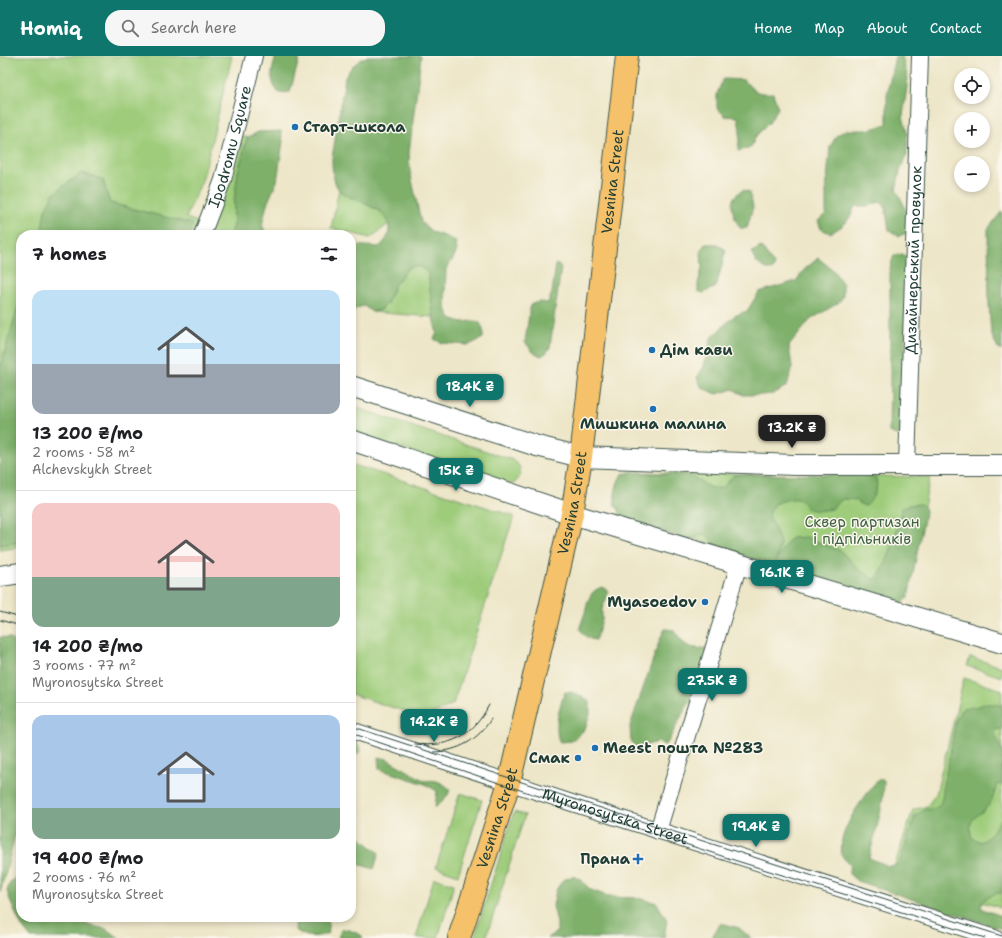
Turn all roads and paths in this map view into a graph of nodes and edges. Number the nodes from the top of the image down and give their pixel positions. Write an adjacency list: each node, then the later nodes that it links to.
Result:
1 (254, 56): 4 (street, Ipodromu Square)
2 (627, 56): 7 (main road, Vesnina Street)
3 (920, 56): 8 (street, Дизайнерський провулок)
4 (204, 230)
5 (356, 388): 7 (street)
6 (356, 442): 10 (street)
7 (581, 457): 8 (street); 10 (main road, Vesnina Street)
8 (907, 465): 9 (street)
9 (1002, 465)
10 (572, 514): 11 (street); 16 (main road, Vesnina Street)
11 (739, 564): 14 (street); 17 (street)
12 (16, 574): 13 (street)
13 (0, 576)
14 (1002, 643)
15 (356, 732): 16 (street, Myronosytska Street)
16 (509, 783): 17 (street, Myronosytska Street); 18 (main road, Vesnina Street)
17 (658, 831): 19 (street, Myronosytska Street)
18 (459, 938)
19 (995, 938)

